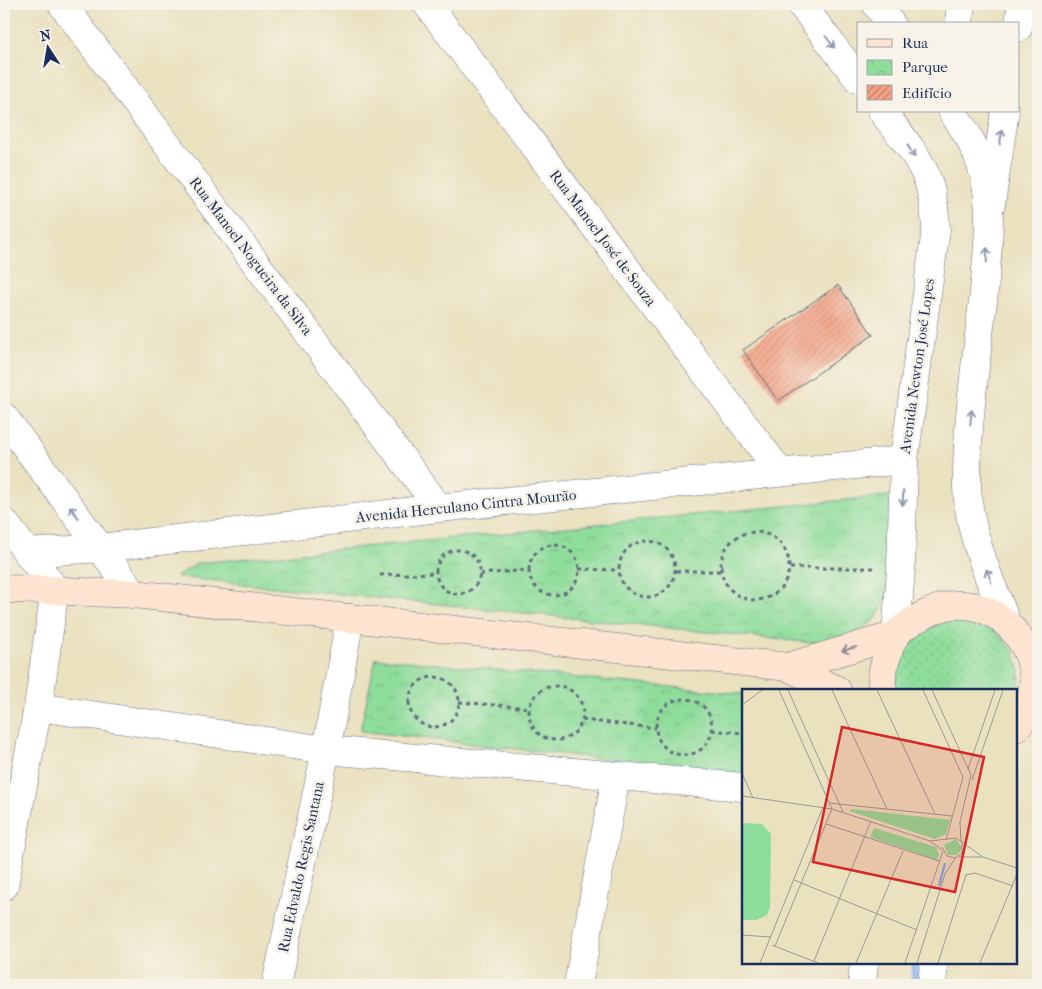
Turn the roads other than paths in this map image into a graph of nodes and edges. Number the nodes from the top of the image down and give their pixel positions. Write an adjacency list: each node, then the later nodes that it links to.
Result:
1 (62, 4): 18 (street, Rua Manoel Nogueira da Silva)
2 (427, 4): 17 (street, Rua Manoel José de Souza)
3 (802, 4): 10 (street, one-way to 10)
4 (876, 4): 7 (street)
5 (961, 4): 8 (street)
6 (1022, 4): 9 (street)
7 (890, 22)
8 (958, 22)
9 (1019, 22)
10 (857, 78)
11 (883, 112): 16 (street, Avenida Newton José Lopes, one-way to 16)
12 (953, 112): 14 (street)
13 (1005, 112): 14 (street, one-way to 13)
14 (988, 220): 26 (street, one-way to 14)
15 (4, 416): 20 (street, one-way to 15)
16 (904, 460): 17 (street, Avenida Herculano Cintra Mourão); 27 (street, Avenida Newton José Lopes, one-way to 27)
17 (780, 472): 18 (street, Avenida Herculano Cintra Mourão)
18 (439, 508): 20 (street, Avenida Herculano Cintra Mourão)
19 (4, 522): 21 (street)
20 (100, 548): 21 (street, Avenida Herculano Cintra Mourão); 24 (street)
21 (27, 553): 23 (street)
22 (4, 589): 23 (main road)
23 (54, 589): 24 (main road); 32 (street)
24 (134, 594): 25 (main road)
25 (350, 618): 29 (main road); 36 (street, Rua Edvaldo Regis Santana)
26 (1006, 622): 27 (main road); 28 (main road); 33 (main road)
27 (896, 635): 29 (main road, one-way to 29); 31 (main road)
28 (1038, 644)
29 (788, 667): 30 (main road)
30 (835, 689)
31 (883, 689)
32 (38, 707): 36 (street); 39 (street)
33 (1017, 727)
34 (1038, 730): 35 (main road)
35 (1017, 736)
36 (326, 750): 37 (street); 42 (street, Rua Edvaldo Regis Santana)
37 (616, 776): 38 (street); 43 (street)
38 (742, 787)
39 (4, 886)
40 (864, 964): 44 (street)
41 (934, 964): 45 (street)
42 (276, 985)
43 (578, 985)
44 (862, 985)
45 (932, 985)

